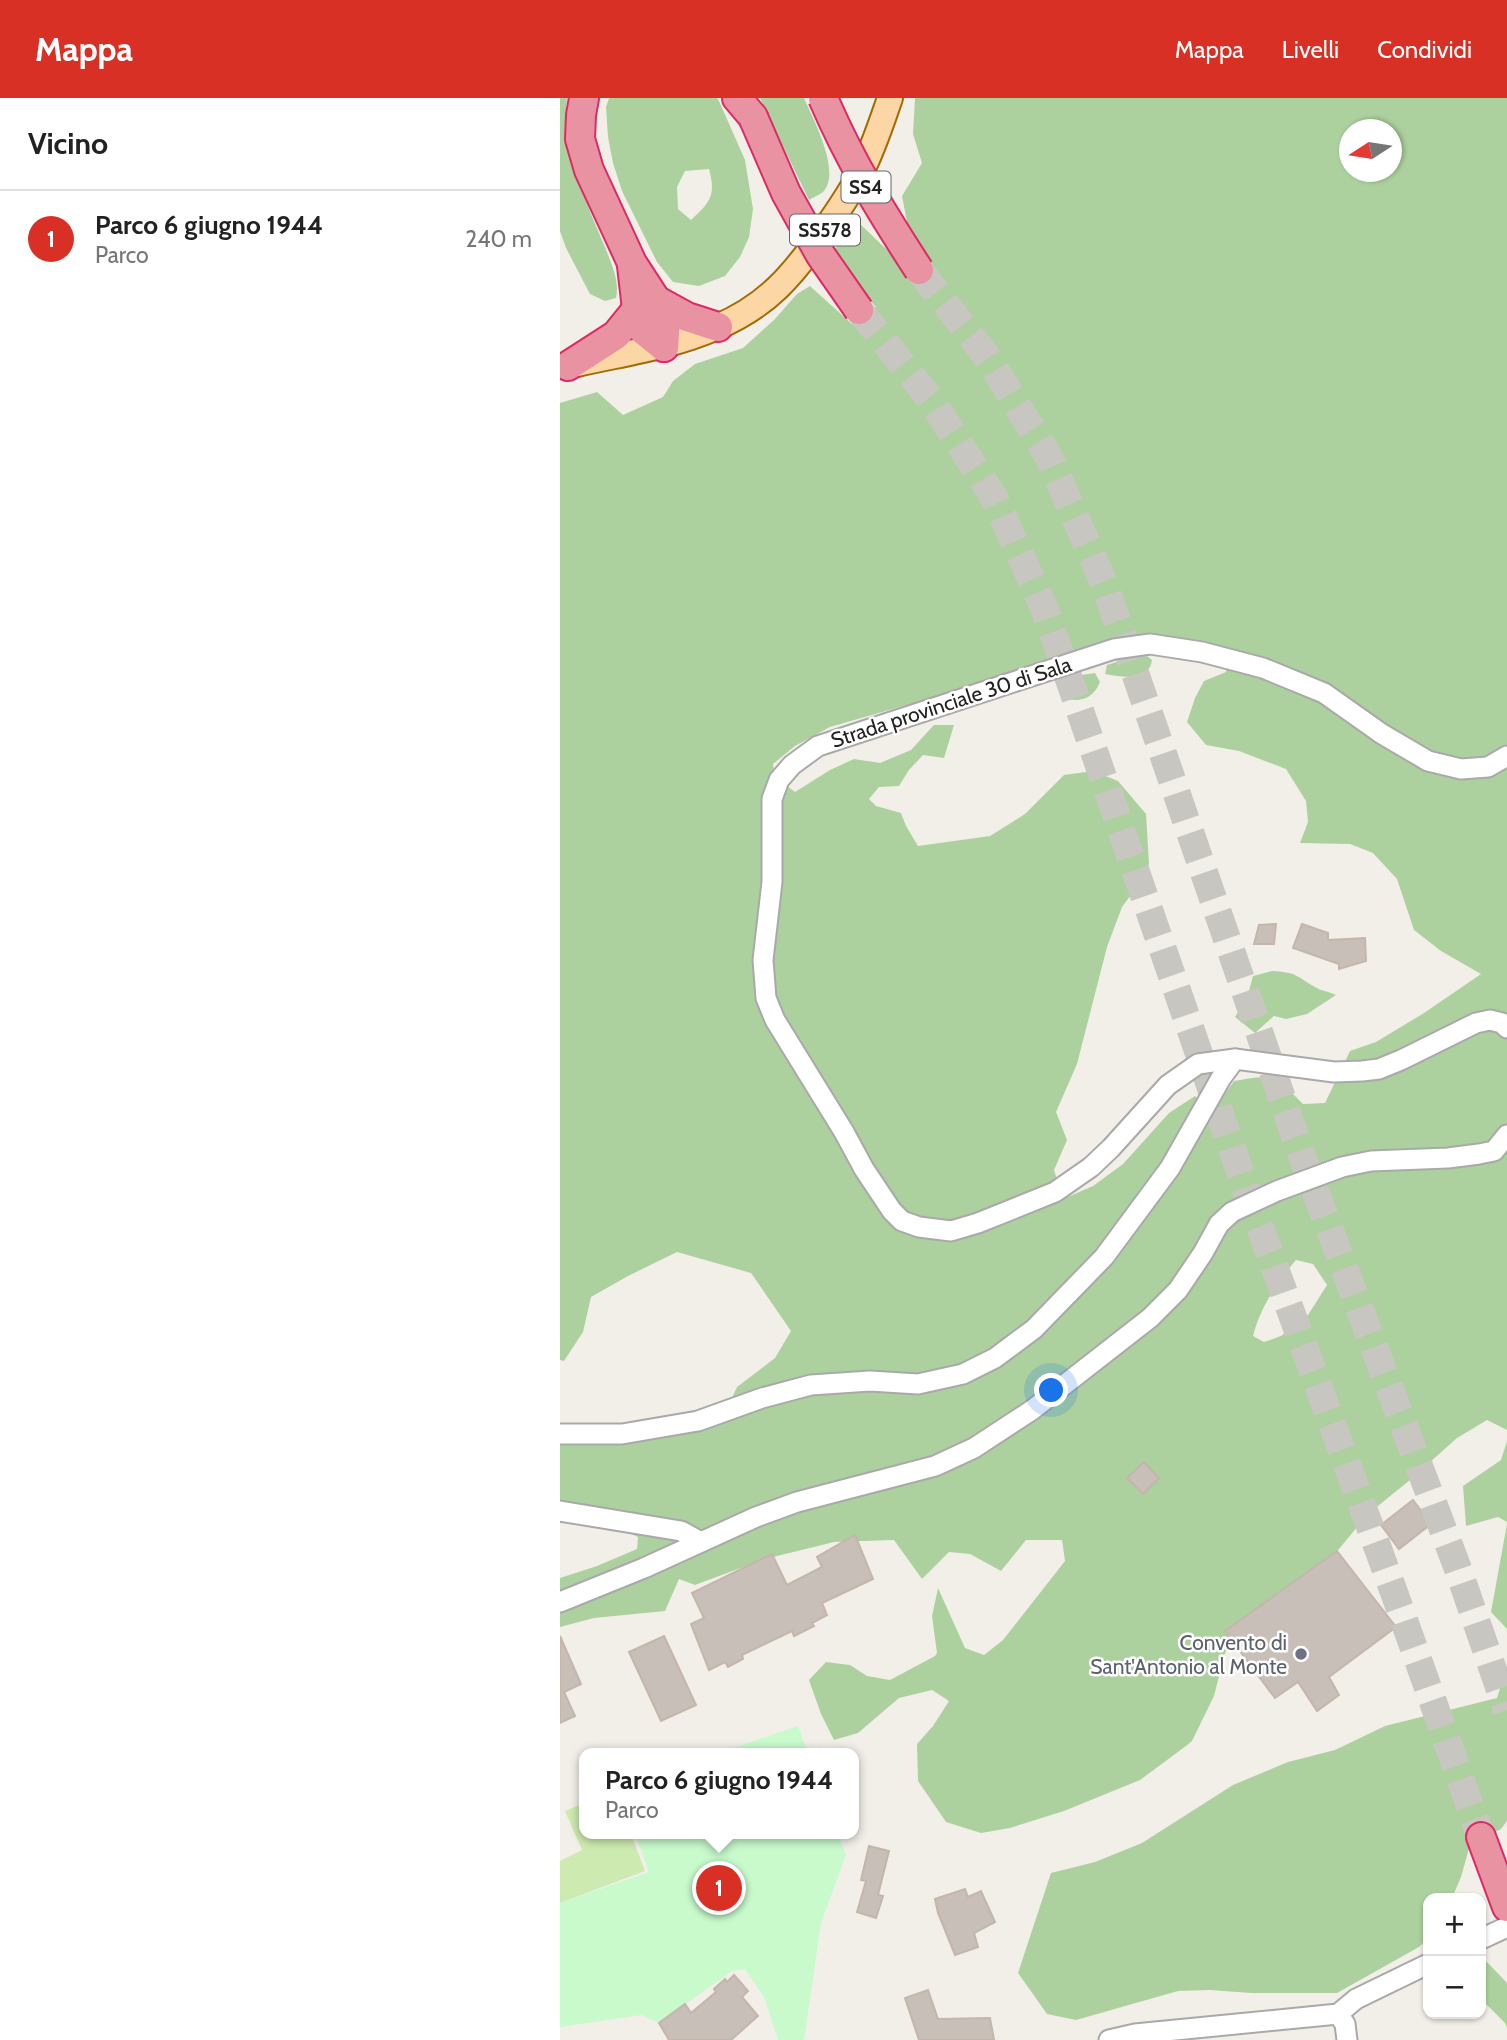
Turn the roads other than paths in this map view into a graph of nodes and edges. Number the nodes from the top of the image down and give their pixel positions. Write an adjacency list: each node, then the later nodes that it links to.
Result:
1 (584, 98): 6 (highway)
2 (823, 98): 5 (highway, SS4, bridge)
3 (890, 98): 8 (main road, SS578)
4 (745, 104): 7 (highway, bridge)
5 (919, 270)
6 (646, 304): 8 (highway); 9 (highway); 10 (highway)
7 (859, 310)
8 (718, 327): 9 (main road, SS578)
9 (664, 347): 10 (main road)
10 (564, 367)
11 (1507, 756): 13 (street, Strada provinciale 30 di Sala)
12 (1507, 1028): 13 (street, Strada provinciale 30 di Sala)
13 (1235, 1059): 15 (street)
14 (1507, 1135): 17 (street)
15 (560, 1434)
16 (560, 1511): 17 (street)
17 (701, 1542): 18 (street)
18 (560, 1601)
19 (1481, 1837): 20 (highway)
20 (1507, 1907)
21 (1507, 1927): 22 (street)
22 (1486, 1937)
23 (1423, 1966): 24 (street)
24 (1338, 2014): 25 (street); 27 (street)
25 (1135, 2037): 26 (street)
26 (1110, 2040)
27 (1348, 2040)

